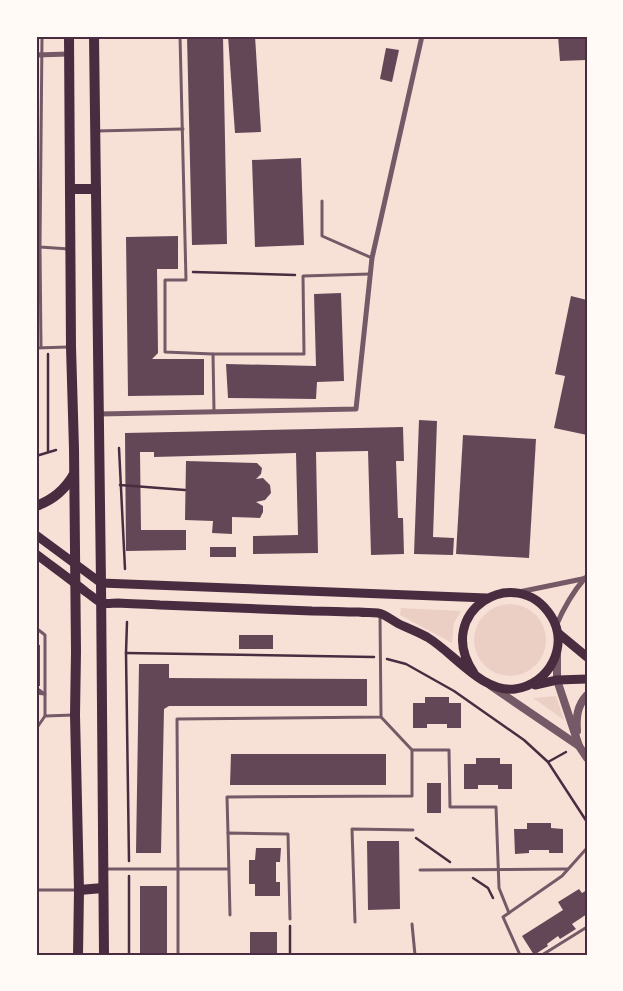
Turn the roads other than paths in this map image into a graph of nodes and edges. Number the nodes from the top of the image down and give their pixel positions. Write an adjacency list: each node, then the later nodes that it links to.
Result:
1 (42, 36): 7 (lane)
2 (68, 36): 6 (main road)
3 (94, 36): 9 (main road)
4 (180, 36): 8 (lane)
5 (422, 36): 17 (street)
6 (69, 54): 7 (street); 10 (main road)
7 (39, 55): 13 (lane)
8 (183, 129): 9 (lane); 21 (lane)
9 (95, 131): 11 (main road)
10 (70, 189): 11 (main road); 16 (main road)
11 (96, 189): 23 (main road)
12 (36, 199): 13 (lane)
13 (41, 199): 15 (lane)
14 (322, 201): 17 (lane)
15 (40, 248): 16 (lane); 19 (lane)
16 (71, 249): 20 (main road)
17 (372, 258): 18 (street)
18 (370, 274): 21 (lane); 22 (street)
19 (39, 347): 20 (lane)
20 (71, 347): 24 (main road)
21 (213, 354): 22 (lane)
22 (214, 411): 23 (street)
23 (99, 414): 31 (main road)
24 (74, 473): 25 (main road); 28 (main road)
25 (36, 506)
26 (36, 535): 28 (main road)
27 (36, 554): 30 (main road)
28 (75, 563): 30 (main road); 31 (main road)
29 (586, 578): 32 (street); 36 (street)
30 (75, 583): 34 (main road); 49 (main road)
31 (101, 583): 33 (main road); 34 (main road)
32 (514, 593): 33 (main road); 36 (main road)
33 (488, 598): 40 (main road)
34 (101, 603): 35 (main road); 59 (main road)
35 (380, 613): 40 (main road); 51 (lane)
36 (557, 629): 38 (main road); 39 (main road)
37 (38, 630): 46 (lane)
38 (557, 653): 42 (street); 44 (main road)
39 (587, 658)
40 (474, 673): 43 (main road)
41 (587, 679): 42 (main road)
42 (557, 680): 44 (main road); 53 (street)
43 (485, 682): 44 (main road); 53 (street)
44 (525, 687)
45 (36, 688): 46 (lane)
46 (45, 693): 47 (lane); 50 (lane)
47 (36, 694)
48 (587, 695): 53 (street)
49 (75, 715): 50 (lane); 67 (main road)
50 (45, 716): 52 (lane)
51 (382, 717): 54 (lane); 60 (lane)
52 (36, 729)
53 (579, 746): 55 (street)
54 (412, 750): 57 (lane); 62 (lane)
55 (587, 758)
56 (413, 830): 71 (lane)
57 (228, 834): 61 (lane); 70 (lane)
58 (587, 848): 63 (lane)
59 (103, 869): 60 (lane); 65 (main road)
60 (178, 869): 61 (lane); 76 (lane)
61 (228, 869): 69 (lane)
62 (499, 869): 63 (lane); 64 (lane); 68 (lane)
63 (568, 869): 68 (lane)
64 (420, 870)
65 (103, 888): 67 (main road); 75 (main road)
66 (36, 890): 67 (lane)
67 (79, 890): 74 (main road)
68 (510, 913): 78 (lane)
69 (230, 915)
70 (290, 919)
71 (355, 922)
72 (412, 924): 77 (lane)
73 (587, 927): 79 (lane)
74 (78, 955)
75 (104, 955)
76 (178, 955)
77 (415, 955)
78 (520, 955)
79 (542, 955)

